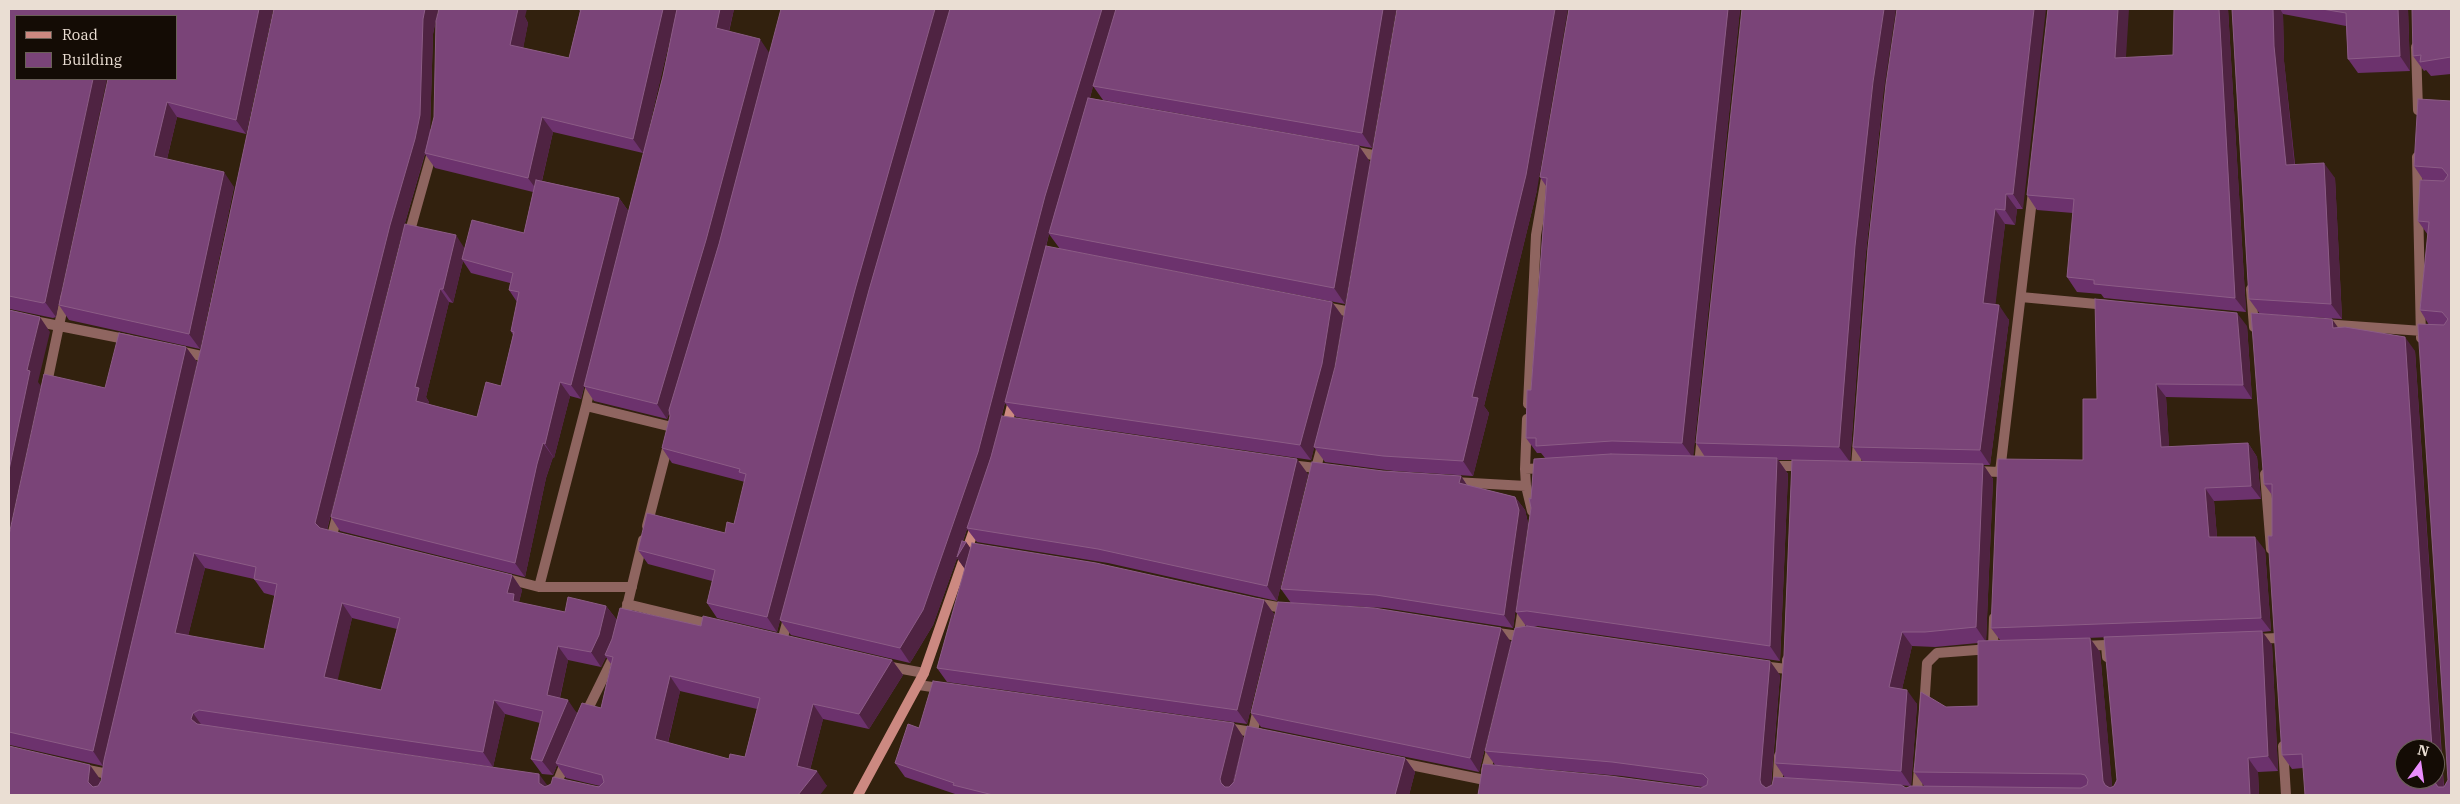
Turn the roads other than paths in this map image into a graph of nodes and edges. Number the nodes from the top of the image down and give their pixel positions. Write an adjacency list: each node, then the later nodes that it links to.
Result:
1 (2416, 37): 2 (street)
2 (2418, 122)
3 (435, 139): 9 (street)
4 (1339, 148): 6 (street)
5 (2417, 150): 19 (street)
6 (1378, 156)
7 (1549, 158): 42 (street)
8 (2034, 178): 12 (street)
9 (405, 251)
10 (2251, 281): 21 (street)
11 (67, 288): 18 (street)
12 (2021, 297): 14 (street); 44 (street)
13 (1312, 305): 15 (street)
14 (2118, 306)
15 (1351, 312)
16 (9, 316): 18 (street)
17 (2312, 323): 19 (street)
18 (59, 326): 22 (street); 28 (street)
19 (2420, 330): 20 (street); 24 (street)
20 (2451, 333)
21 (2255, 340)
22 (143, 342)
23 (170, 349): 25 (street)
24 (2422, 350)
25 (206, 356)
26 (595, 370): 29 (street)
27 (1017, 386): 33 (main road)
28 (44, 399)
29 (586, 406): 54 (street); 55 (street)
30 (1703, 426): 36 (street)
31 (1859, 428): 41 (street)
32 (1326, 433): 40 (street)
33 (1002, 442)
34 (2264, 459): 52 (street)
35 (1278, 463): 40 (street)
36 (1699, 464)
37 (1757, 465): 38 (street)
38 (1815, 466)
39 (1554, 467): 42 (street)
40 (1316, 468): 43 (street); 47 (street)
41 (1856, 468)
42 (1525, 469): 46 (street)
43 (1336, 471)
44 (1962, 471)
45 (1439, 481): 46 (street)
46 (1526, 486): 50 (street)
47 (1312, 487)
48 (341, 500): 51 (street)
49 (980, 513): 77 (main road)
50 (1535, 523)
51 (351, 541)
52 (2272, 558)
53 (494, 575): 54 (street)
54 (539, 587): 55 (street)
55 (632, 587): 59 (street)
56 (1524, 598): 66 (street)
57 (1244, 600): 61 (street)
58 (792, 602): 68 (street)
59 (627, 604): 63 (street); 82 (street)
60 (1995, 609): 70 (street)
61 (1301, 610)
62 (2277, 624): 67 (street)
63 (724, 627)
64 (1480, 630): 66 (street)
65 (1538, 634): 66 (street)
66 (1519, 636): 73 (street)
67 (2239, 640)
68 (782, 641)
69 (2068, 646): 76 (street)
70 (1993, 648): 71 (street); 81 (street)
71 (2012, 648)
72 (1788, 650): 75 (street)
73 (1514, 655)
74 (871, 662): 77 (street)
75 (1748, 664)
76 (2107, 664)
77 (924, 673): 78 (main road)
78 (919, 685): 79 (street); 102 (main road)
79 (958, 690)
80 (1262, 694): 84 (street)
81 (1924, 722)
82 (580, 727)
83 (1213, 727): 84 (street)
84 (1252, 732): 86 (street); 90 (street)
85 (1496, 732): 97 (street)
86 (1272, 736)
87 (2282, 738): 104 (street)
88 (1780, 748): 103 (street)
89 (570, 751): 101 (street)
90 (1248, 754)
91 (113, 755): 96 (street)
92 (1920, 758): 100 (street)
93 (1388, 760): 97 (street)
94 (72, 766): 96 (street)
95 (1506, 772): 97 (street)
96 (108, 774): 98 (street)
97 (1485, 779)
98 (106, 788)
99 (1900, 792): 100 (street)
100 (1920, 794)
101 (556, 795)
102 (858, 795)
103 (1777, 795)
104 (2286, 795)

